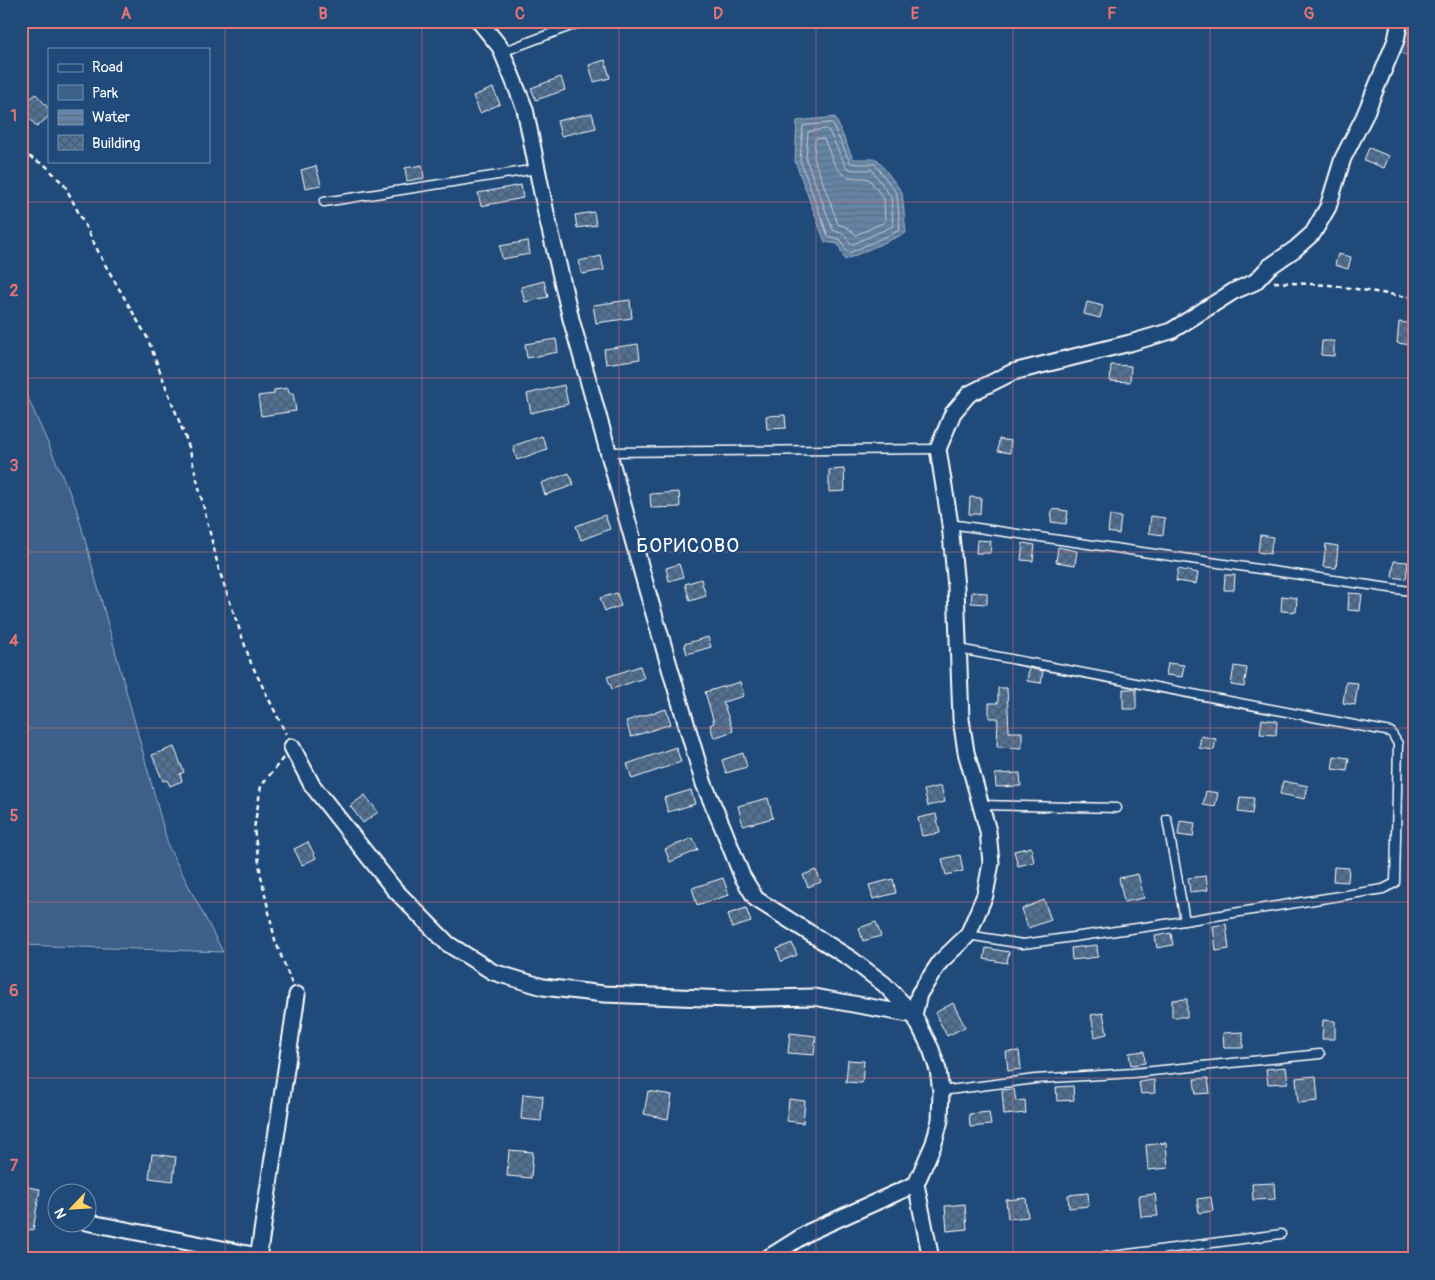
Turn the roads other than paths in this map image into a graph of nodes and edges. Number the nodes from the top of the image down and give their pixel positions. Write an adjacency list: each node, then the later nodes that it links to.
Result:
1 (479, 21): 4 (street)
2 (584, 21): 4 (lane)
3 (1400, 21): 7 (street)
4 (502, 52): 5 (street)
5 (537, 169): 6 (lane); 8 (street)
6 (324, 202)
7 (938, 449): 8 (lane); 9 (street)
8 (608, 452): 19 (street)
9 (950, 524): 10 (lane); 11 (street)
10 (1410, 591)
11 (959, 649): 13 (street); 16 (lane)
12 (292, 746): 19 (street)
13 (981, 805): 14 (lane); 17 (street)
14 (1117, 808)
15 (1167, 820): 16 (lane)
16 (1185, 921): 17 (lane)
17 (968, 935): 19 (street)
18 (297, 995): 25 (street)
19 (914, 1015): 21 (street)
20 (1320, 1054): 21 (lane)
21 (941, 1091): 22 (street)
22 (916, 1184): 26 (street); 27 (street)
23 (98, 1224): 25 (street)
24 (1281, 1234): 28 (lane)
25 (258, 1257)
26 (766, 1259)
27 (931, 1259)
28 (1090, 1259)

